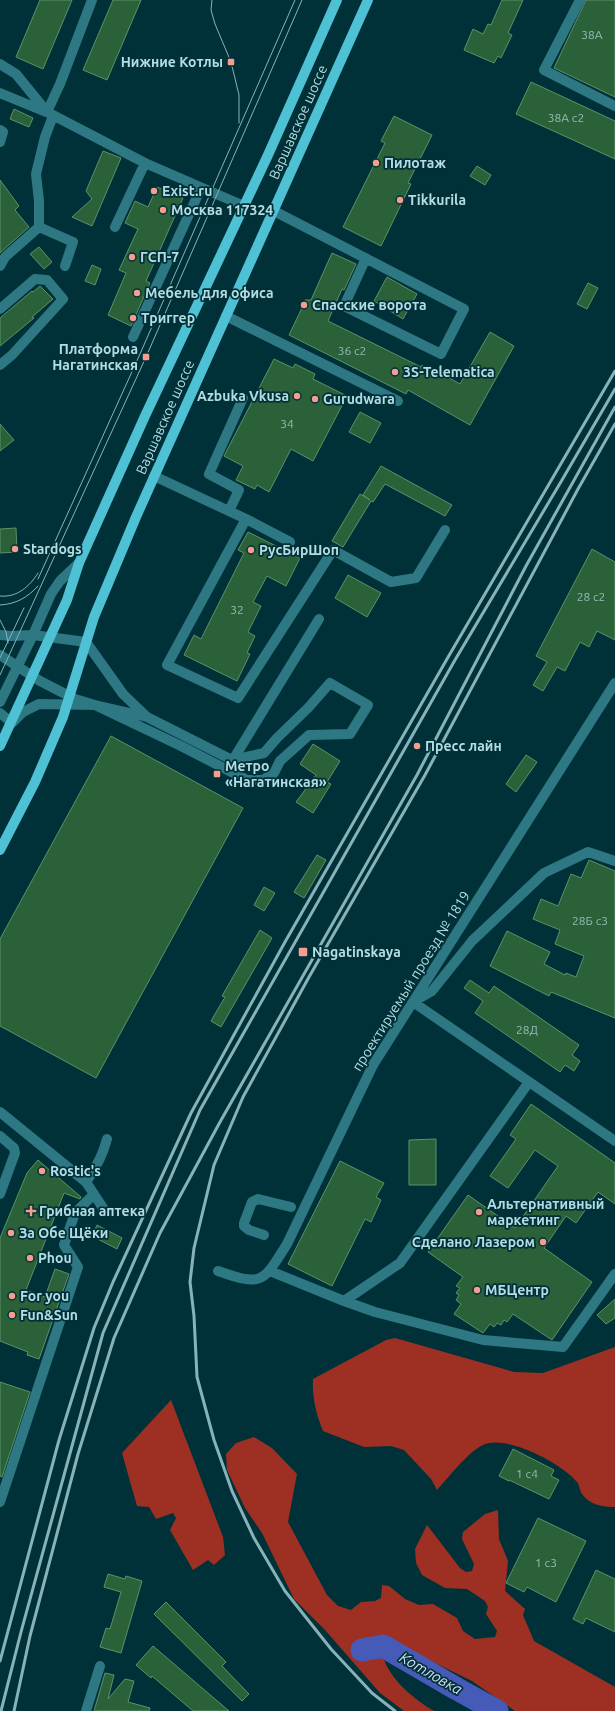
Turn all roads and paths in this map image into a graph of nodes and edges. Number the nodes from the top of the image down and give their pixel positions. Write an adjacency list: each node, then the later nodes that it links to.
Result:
1 (92, 0): 8 (street)
2 (337, 0): 13 (main road, Варшавское шоссе)
3 (368, 0): 14 (main road, Варшавское шоссе)
4 (580, 0): 7 (street)
5 (0, 64): 8 (street)
6 (0, 93): 8 (street)
7 (615, 106)
8 (50, 114): 11 (street); 15 (street)
9 (0, 130): 10 (street)
10 (0, 142)
11 (145, 163): 12 (street); 16 (street)
12 (201, 188): 13 (street); 22 (street)
13 (244, 206): 31 (main road, Варшавское шоссе)
14 (274, 211): 17 (street); 21 (main road, Варшавское шоссе)
15 (39, 227): 18 (street); 19 (street)
16 (115, 228)
17 (366, 258): 17 (street)
18 (0, 266)
19 (65, 266)
20 (0, 309): 23 (street)
21 (226, 316): 25 (street); 26 (main road, Варшавское шоссе)
22 (133, 337)
23 (0, 366)
24 (243, 398): 27 (street)
25 (398, 401)
26 (154, 476): 27 (street); 36 (main road, Варшавское шоссе)
27 (229, 511): 28 (street)
28 (246, 519): 29 (street); 30 (street)
29 (446, 530)
30 (290, 542)
31 (79, 563): 34 (street); 35 (main road, Варшавское шоссе)
32 (319, 619): 48 (street)
33 (0, 634): 34 (street)
34 (33, 635): 35 (street); 38 (street)
35 (50, 637): 36 (street); 39 (main road, Варшавское шоссе)
36 (86, 642): 41 (main road, Варшавское шоссе); 45 (street)
37 (0, 655): 38 (street)
38 (18, 667): 39 (street); 42 (street)
39 (33, 676): 41 (street); 46 (main road, Варшавское шоссе)
40 (614, 686): 52 (street, проектируемый проезд № 1819)
41 (68, 700): 43 (street); 46 (street); 50 (main road, Варшавское шоссе)
42 (0, 702)
43 (95, 705): 45 (street); 49 (street)
44 (0, 714): 46 (street)
45 (147, 717): 48 (street)
46 (12, 723): 47 (main road, Варшавское шоссе)
47 (0, 746)
48 (232, 760): 49 (street); 49 (street)
49 (227, 770)
50 (0, 850)
51 (615, 862): 52 (street)
52 (413, 1002): 53 (street); 65 (street, проектируемый проезд № 1819)
53 (529, 1082): 57 (street); 67 (street)
54 (0, 1112): 58 (street)
55 (0, 1136): 59 (street)
56 (107, 1139): 58 (street)
57 (615, 1141)
58 (86, 1182): 60 (street)
59 (0, 1194)
60 (94, 1194): 62 (street); 68 (street)
61 (291, 1207): 63 (street)
62 (105, 1211)
63 (264, 1235)
64 (218, 1271): 65 (street)
65 (270, 1271): 67 (street)
66 (615, 1274): 67 (street)
67 (344, 1301)
68 (0, 1502)
69 (100, 1666): 70 (street)
70 (86, 1711)

